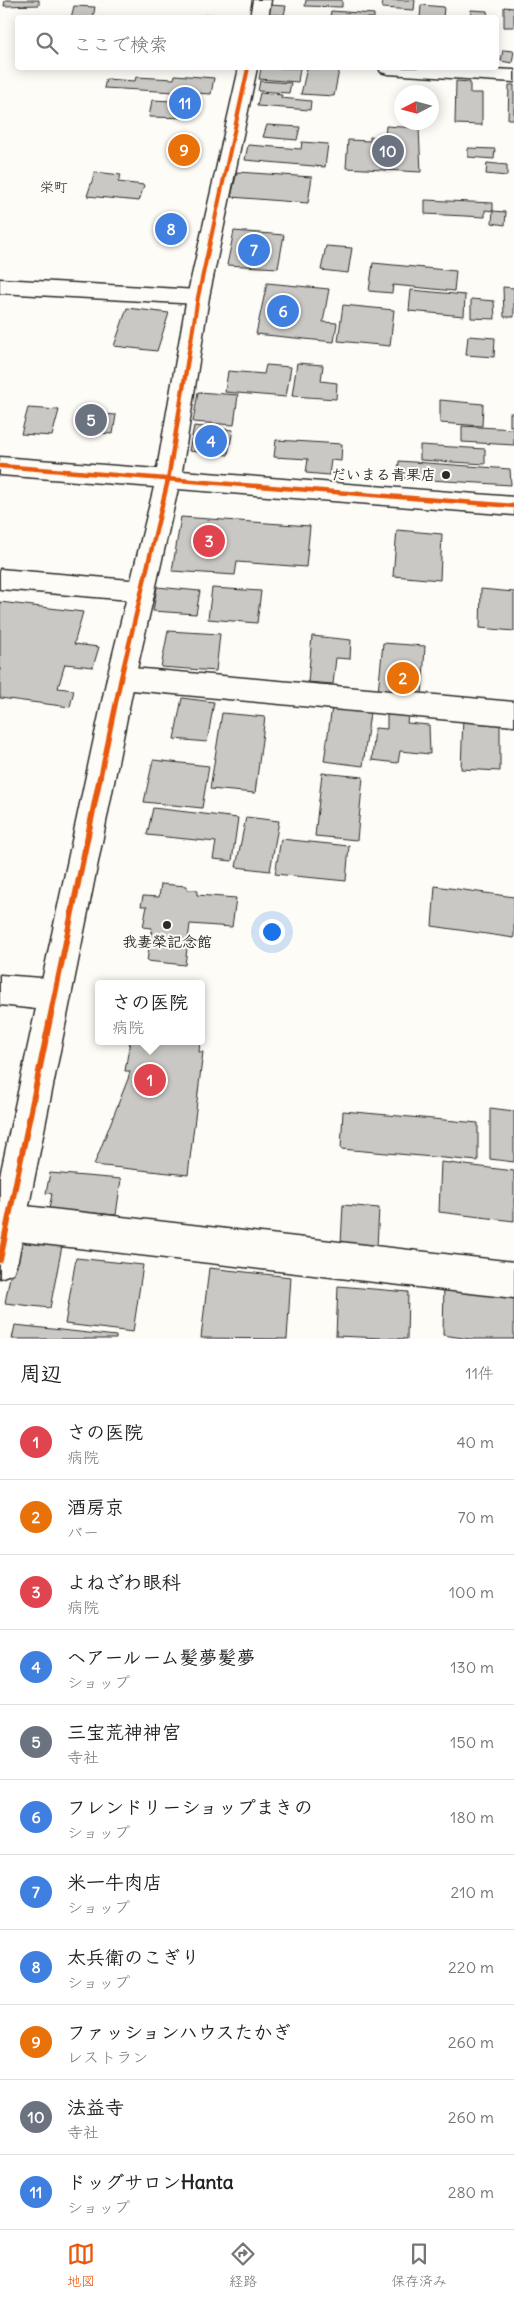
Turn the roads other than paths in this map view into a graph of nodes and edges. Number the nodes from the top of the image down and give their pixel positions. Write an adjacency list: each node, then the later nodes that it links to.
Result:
1 (262, 0): 2 (street)
2 (260, 15)
3 (248, 70): 7 (street)
4 (420, 70): 5 (street)
5 (514, 76)
6 (0, 286): 7 (street)
7 (198, 297): 9 (street)
8 (0, 466): 9 (street)
9 (168, 480): 10 (street); 12 (street)
10 (514, 506)
11 (0, 579): 12 (street)
12 (142, 592): 13 (street)
13 (121, 678): 14 (street); 16 (street)
14 (514, 714)
15 (0, 990): 16 (street)
16 (56, 996): 17 (street)
17 (8, 1222): 18 (street); 19 (street)
18 (0, 1260)
19 (514, 1280)

